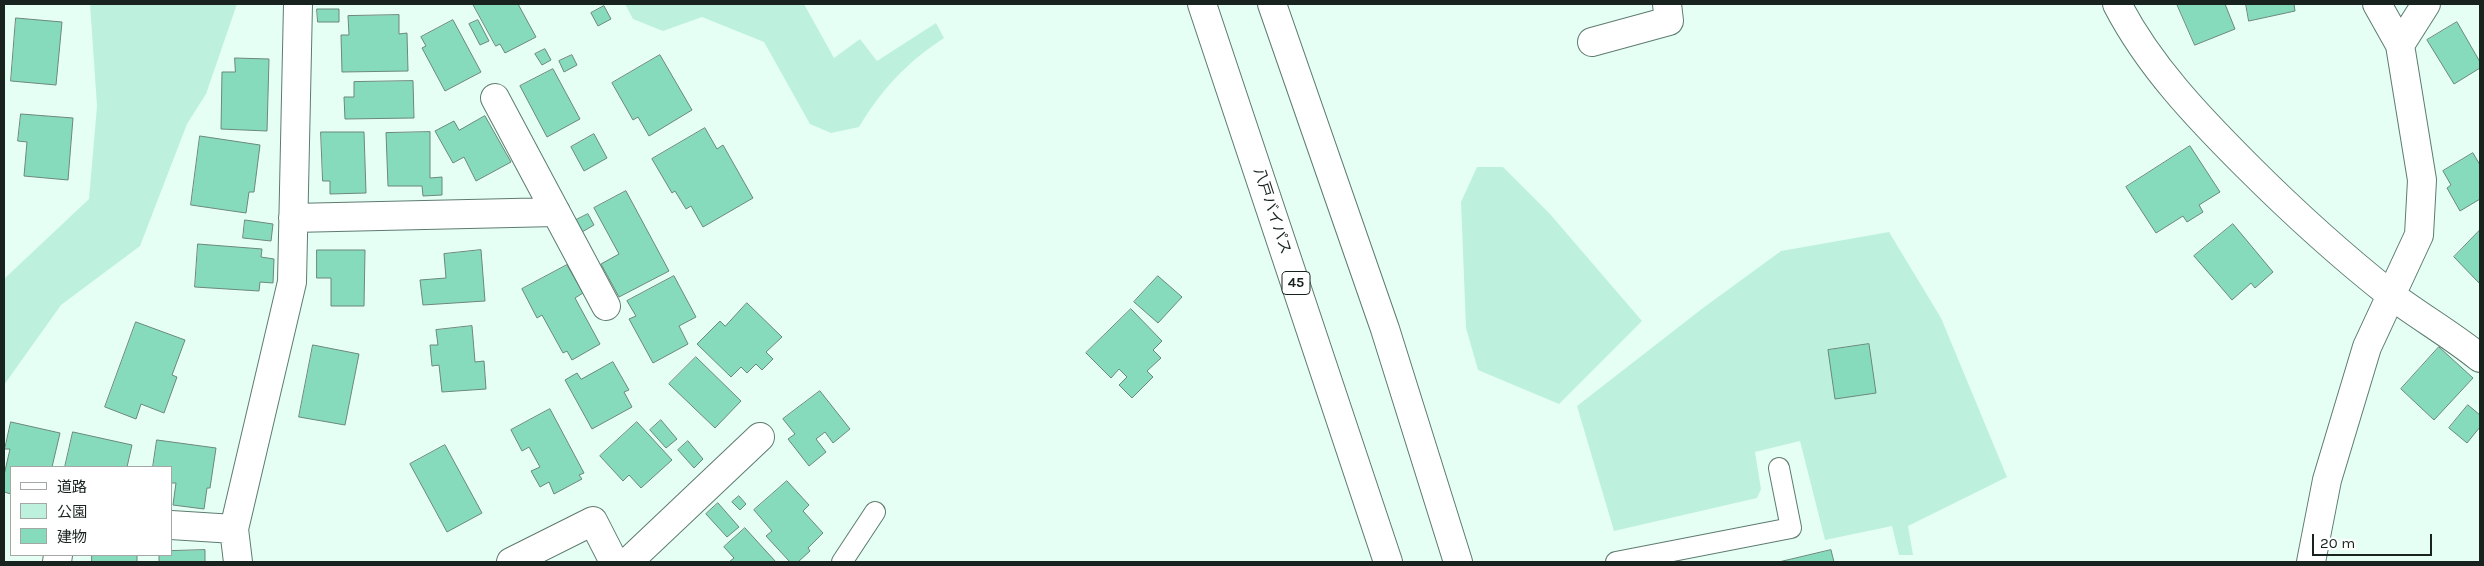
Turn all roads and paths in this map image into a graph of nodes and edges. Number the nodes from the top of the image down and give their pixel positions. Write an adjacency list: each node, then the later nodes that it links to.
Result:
1 (298, 4): 12 (main road)
2 (1202, 4): 26 (main road, 八戸バイパス / 45)
3 (1272, 4): 27 (main road)
4 (1667, 4): 8 (main road)
5 (2117, 4): 13 (main road)
6 (2377, 4): 9 (main road)
7 (2426, 4): 9 (main road)
8 (1592, 42)
9 (2400, 45): 13 (main road)
10 (495, 98): 11 (main road)
11 (556, 212): 12 (main road); 14 (main road)
12 (293, 218): 20 (main road)
13 (2392, 296): 15 (main road); 29 (main road)
14 (606, 306)
15 (2480, 358)
16 (760, 437): 24 (main road)
17 (1780, 468): 28 (lane)
18 (875, 512): 25 (lane)
19 (172, 525): 20 (main road)
20 (234, 529): 21 (main road)
21 (238, 562)
22 (511, 562): 23 (main road)
23 (614, 562)
24 (628, 562)
25 (842, 562)
26 (1388, 562)
27 (1458, 562)
28 (1616, 562)
29 (2311, 562)

